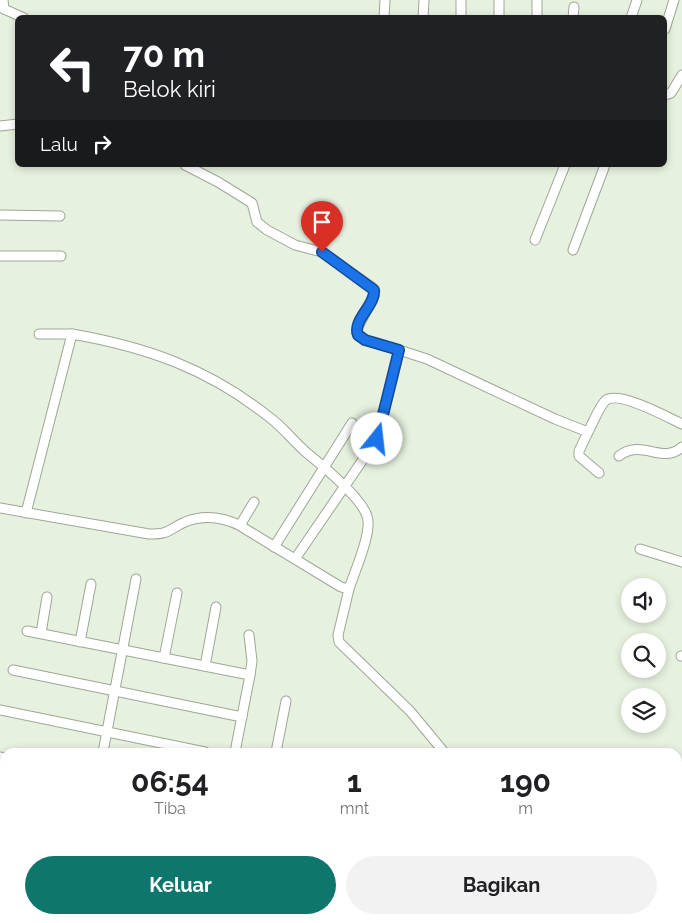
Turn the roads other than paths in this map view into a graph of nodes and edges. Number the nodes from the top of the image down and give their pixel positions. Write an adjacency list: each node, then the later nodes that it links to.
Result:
1 (3, 0): 10 (street)
2 (385, 0): 11 (street)
3 (424, 0): 12 (street)
4 (462, 0): 13 (street)
5 (499, 0): 14 (street)
6 (537, 0): 15 (street)
7 (636, 0): 17 (street)
8 (674, 0): 18 (street)
9 (574, 7): 16 (street)
10 (17, 15)
11 (384, 15)
12 (423, 15)
13 (461, 15)
14 (499, 15)
15 (536, 15)
16 (573, 15)
17 (632, 15)
18 (667, 23)
19 (682, 75): 20 (street)
20 (667, 95)
21 (15, 124): 22 (street)
22 (0, 126)
23 (189, 167): 34 (street)
24 (564, 167): 28 (street)
25 (604, 167): 29 (street)
26 (0, 215): 27 (street)
27 (60, 216)
28 (535, 240)
29 (572, 250)
30 (0, 256): 31 (street)
31 (61, 256)
32 (39, 334): 33 (street)
33 (72, 334): 40 (street); 45 (street)
34 (399, 350): 37 (street); 42 (street)
35 (352, 423): 40 (street)
36 (682, 424): 37 (street)
37 (588, 432): 41 (street)
38 (682, 447): 39 (street)
39 (619, 456)
40 (325, 467): 42 (street); 47 (street)
41 (599, 473)
42 (345, 487): 49 (street); 53 (street)
43 (254, 502): 46 (street)
44 (0, 508): 45 (street)
45 (26, 513): 46 (street)
46 (241, 526): 47 (street)
47 (274, 547): 49 (street)
48 (640, 549): 50 (street)
49 (295, 559): 53 (street)
50 (682, 562)
51 (136, 579): 61 (street)
52 (91, 584): 60 (street)
53 (350, 589): 75 (street)
54 (177, 593): 62 (street)
55 (48, 597): 58 (street)
56 (216, 607): 63 (street)
57 (27, 631): 58 (street)
58 (41, 633): 60 (street)
59 (249, 635): 65 (street)
60 (80, 642): 61 (street)
61 (124, 650): 62 (street); 66 (street)
62 (164, 658): 63 (street)
63 (205, 666): 65 (street)
64 (13, 670): 66 (street)
65 (250, 675): 69 (street)
66 (116, 691): 69 (street); 70 (street)
67 (286, 701): 74 (street)
68 (0, 710): 70 (street)
69 (242, 718): 73 (street)
70 (108, 731): 71 (street); 72 (street)
71 (104, 748)
72 (187, 748)
73 (236, 748)
74 (277, 748)
75 (441, 748)

